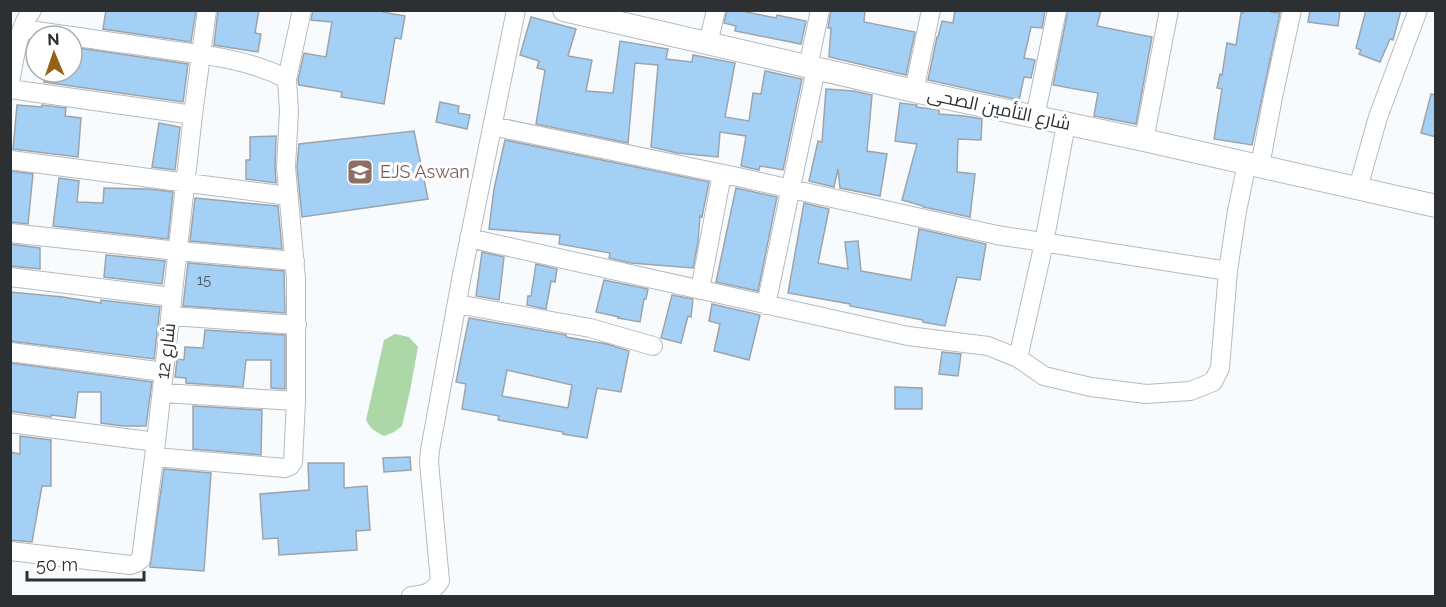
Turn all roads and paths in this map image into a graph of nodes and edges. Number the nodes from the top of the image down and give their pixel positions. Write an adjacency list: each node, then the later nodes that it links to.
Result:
1 (32, 10): 14 (street)
2 (207, 10): 17 (street, شارع 12)
3 (302, 10): 19 (street)
4 (516, 10): 26 (street)
5 (564, 10): 13 (street, شارع التأمين الصحى)
6 (716, 10): 16 (street)
7 (931, 10): 22 (street)
8 (1057, 10): 24 (street)
9 (1169, 10): 27 (street)
10 (1292, 10): 29 (street)
11 (1418, 10): 32 (street)
12 (817, 11): 18 (street)
13 (603, 15): 16 (street, شارع التأمين الصحى)
14 (23, 29): 20 (street)
15 (84, 38): 17 (street)
16 (708, 44): 18 (street, شارع التأمين الصحى)
17 (201, 54): 19 (street); 23 (street, شارع 12)
18 (812, 68): 22 (street, شارع التأمين الصحى); 33 (street)
19 (287, 79): 34 (street)
20 (10, 82)
21 (10, 89): 23 (street)
22 (914, 91): 24 (street, شارع التأمين الصحى)
23 (193, 115): 31 (street, شارع 12)
24 (1035, 117): 25 (street, شارع التأمين الصحى)
25 (1066, 124): 27 (street, شارع التأمين الصحى); 38 (street)
26 (492, 126): 30 (street); 37 (street)
27 (1144, 140): 29 (street, شارع التأمين الصحى)
28 (10, 160): 31 (street)
29 (1253, 164): 32 (street, شارع التأمين الصحى); 41 (street)
30 (722, 174): 33 (street); 43 (street)
31 (185, 184): 34 (street); 39 (street, شارع 12)
32 (1358, 188): 35 (street, شارع التأمين الصحى)
33 (791, 189): 38 (street); 46 (street)
34 (289, 196): 40 (street)
35 (1436, 206)
36 (10, 233): 39 (street)
37 (469, 238): 43 (street); 45 (street)
38 (1044, 243): 41 (street); 51 (street)
39 (178, 251): 40 (street); 44 (street, شارع 12)
40 (295, 261): 48 (street)
41 (1228, 271): 51 (street)
42 (10, 277): 44 (street)
43 (700, 290): 46 (street)
44 (172, 297): 47 (street, شارع 12)
45 (457, 303): 49 (street); 58 (street)
46 (766, 305): 51 (street)
47 (171, 316): 48 (street); 52 (street, شارع 12)
48 (297, 325): 54 (street)
49 (653, 346)
50 (10, 352): 52 (street)
51 (1018, 358)
52 (164, 372): 53 (street, شارع 12)
53 (162, 393): 54 (street); 56 (street, شارع 12)
54 (296, 401): 56 (street)
55 (10, 423): 56 (street)
56 (155, 449): 57 (street, شارع 12)
57 (10, 551)
58 (411, 597)

